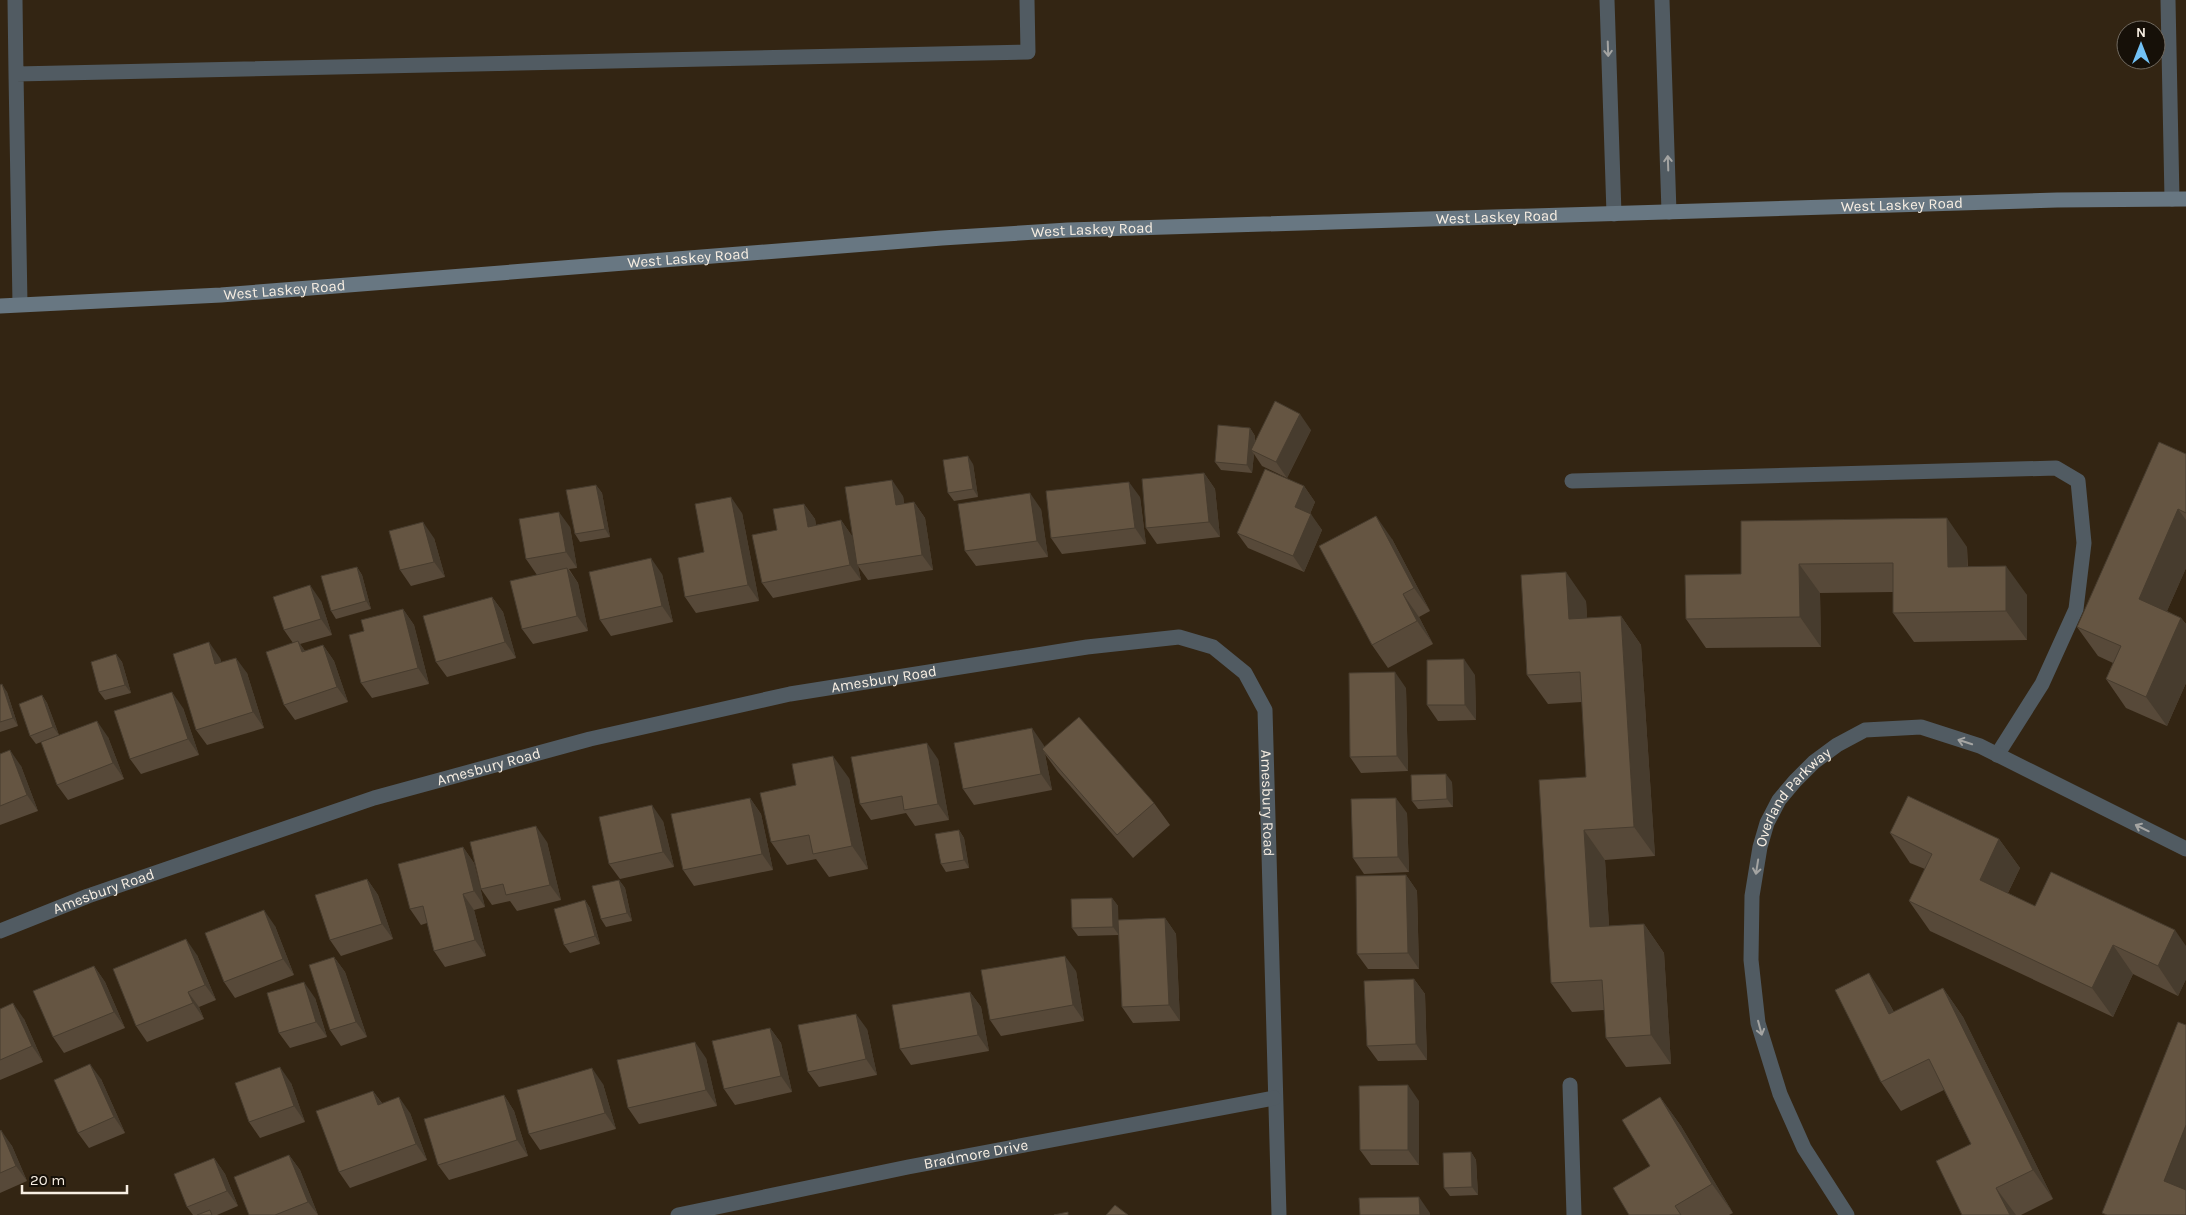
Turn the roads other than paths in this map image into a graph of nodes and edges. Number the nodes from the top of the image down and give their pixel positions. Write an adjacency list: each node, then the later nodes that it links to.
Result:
1 (15, 0): 6 (street)
2 (1027, 0): 6 (street)
3 (1607, 0): 9 (street, one-way to 9)
4 (1662, 0): 8 (street, one-way to 4)
5 (2168, 0): 7 (street)
6 (16, 74): 10 (street)
7 (2179, 199): 8 (main road, West Laskey Road)
8 (1669, 212): 9 (main road, West Laskey Road)
9 (1614, 214): 10 (main road, West Laskey Road)
10 (20, 304): 11 (main road, West Laskey Road)
11 (0, 306)
12 (1572, 481): 13 (street)
13 (1996, 755): 14 (street, Overland Parkway, one-way to 13); 21 (street, Overland Parkway, one-way to 21)
14 (2186, 849)
15 (0, 931): 17 (street, Amesbury Road)
16 (1570, 1085): 20 (street)
17 (1274, 1098): 18 (street, Bradmore Drive); 19 (street, Amesbury Road)
18 (678, 1215)
19 (1278, 1215)
20 (1574, 1215)
21 (1847, 1215)

